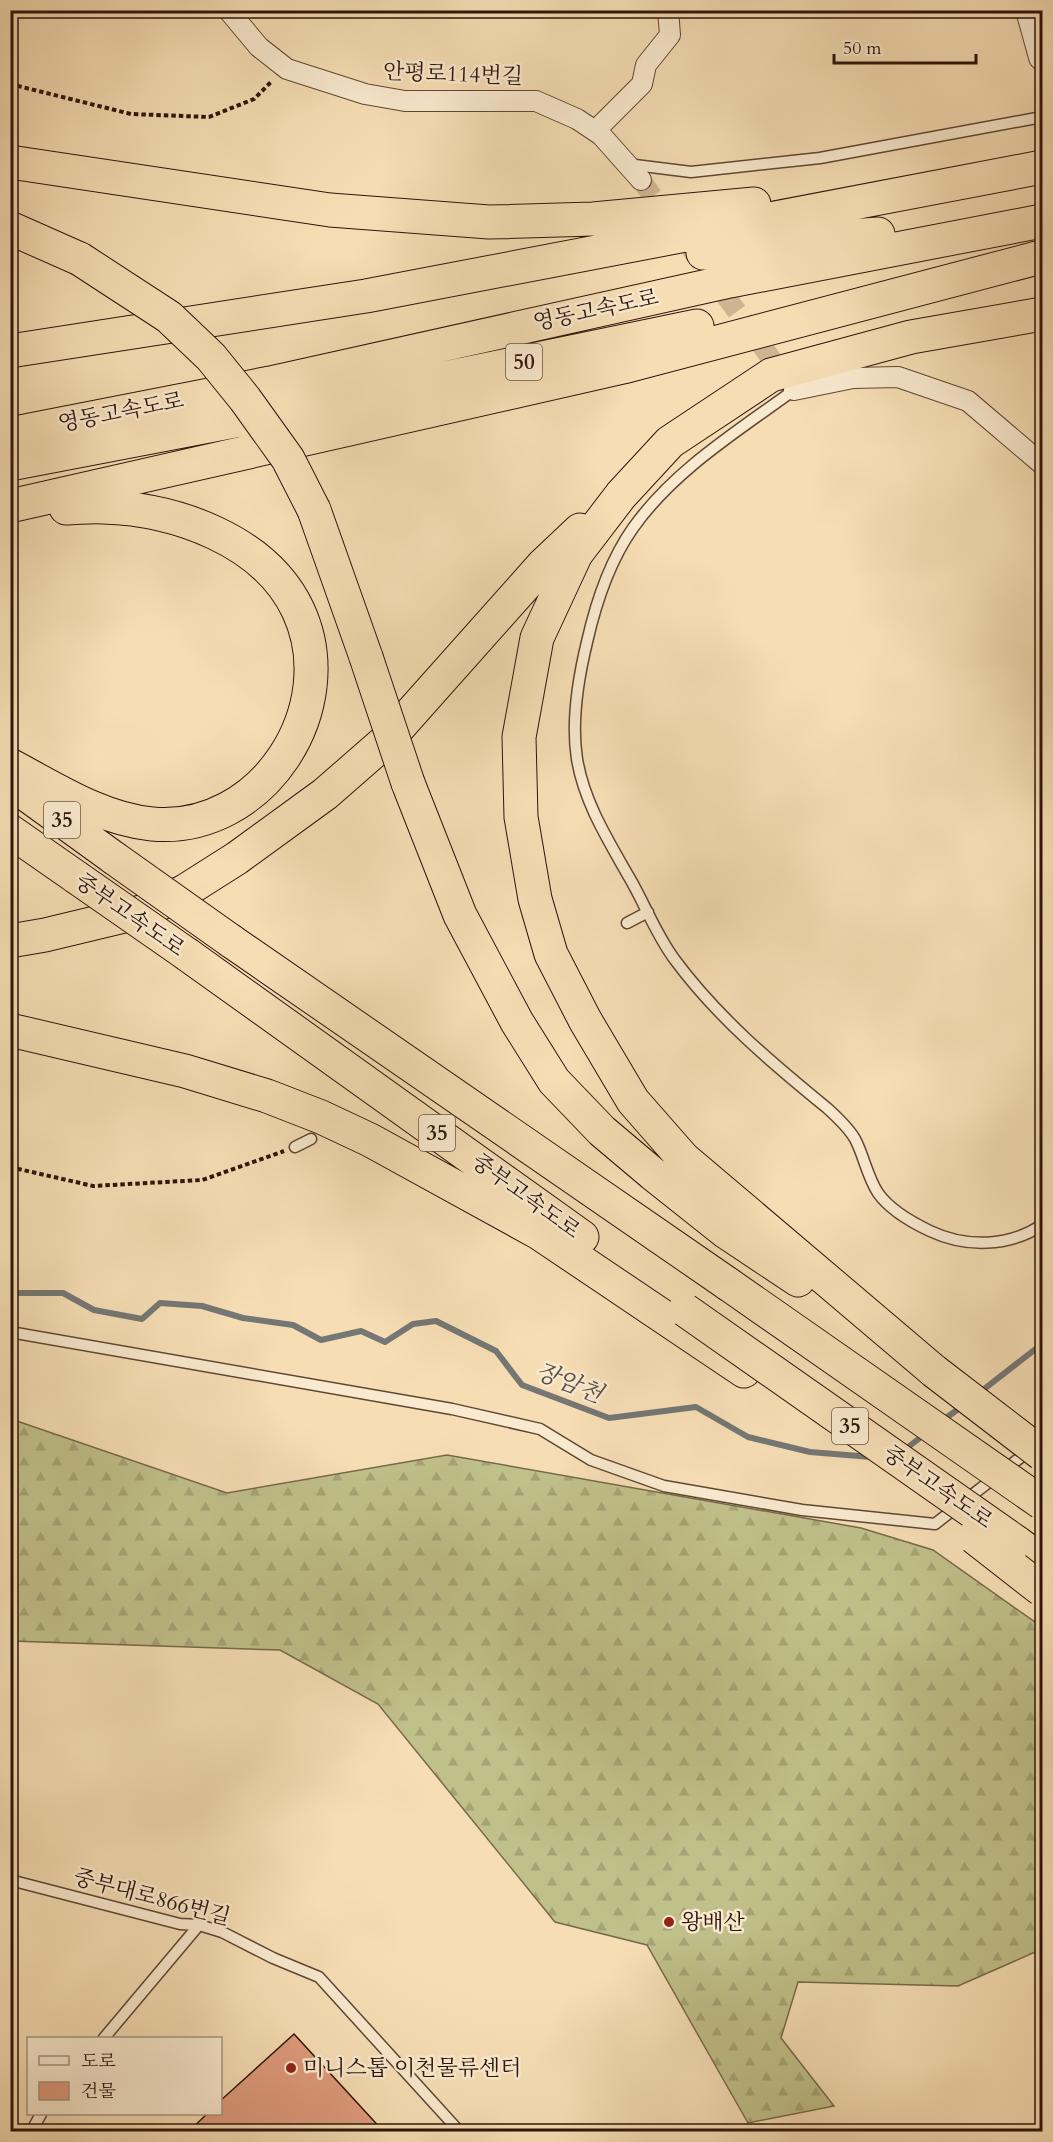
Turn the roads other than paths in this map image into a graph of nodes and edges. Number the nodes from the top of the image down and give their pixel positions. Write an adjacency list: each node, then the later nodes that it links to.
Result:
1 (228, 10): 6 (street, 안평로114번길)
2 (668, 10): 6 (street)
3 (1029, 10): 4 (street)
4 (1042, 57)
5 (1042, 117): 8 (lane)
6 (595, 131): 8 (street, 안평로114번길)
7 (10, 162): 11 (highway)
8 (627, 164): 10 (street, 안평로114번길)
9 (1030, 169): 11 (highway)
10 (641, 180)
11 (920, 191): 16 (highway)
12 (1034, 222): 17 (highway); 19 (highway, 영동고속도로 / 50)
13 (10, 228): 36 (highway, bridge)
14 (1040, 258): 21 (highway, 영동고속도로 / 50); 23 (highway)
15 (1042, 314): 22 (highway)
16 (10, 351)
17 (10, 363)
18 (794, 390): 20 (street); 28 (lane)
19 (10, 434)
20 (1042, 464)
21 (10, 465)
22 (639, 475): 30 (highway); 36 (highway)
23 (10, 506)
24 (10, 511): 25 (highway)
25 (10, 765)
26 (10, 782): 39 (highway, 중부고속도로 / 35, bridge)
27 (10, 831): 40 (highway, 중부고속도로 / 35, bridge)
28 (648, 912): 29 (lane); 34 (lane)
29 (627, 923)
30 (10, 941)
31 (10, 1030): 41 (highway, bridge)
32 (311, 1139): 33 (lane)
33 (295, 1147)
34 (1042, 1225)
35 (10, 1332): 37 (lane)
36 (934, 1371): 38 (highway, bridge)
37 (1042, 1441)
38 (1042, 1454)
39 (1042, 1503)
40 (1042, 1561)
41 (1042, 1590)
42 (10, 1880): 43 (lane, 중부대로866번길)
43 (199, 1925): 44 (lane); 47 (lane, 중부대로866번길)
44 (105, 2037)
45 (40, 2115): 46 (lane)
46 (31, 2132)
47 (460, 2132)

